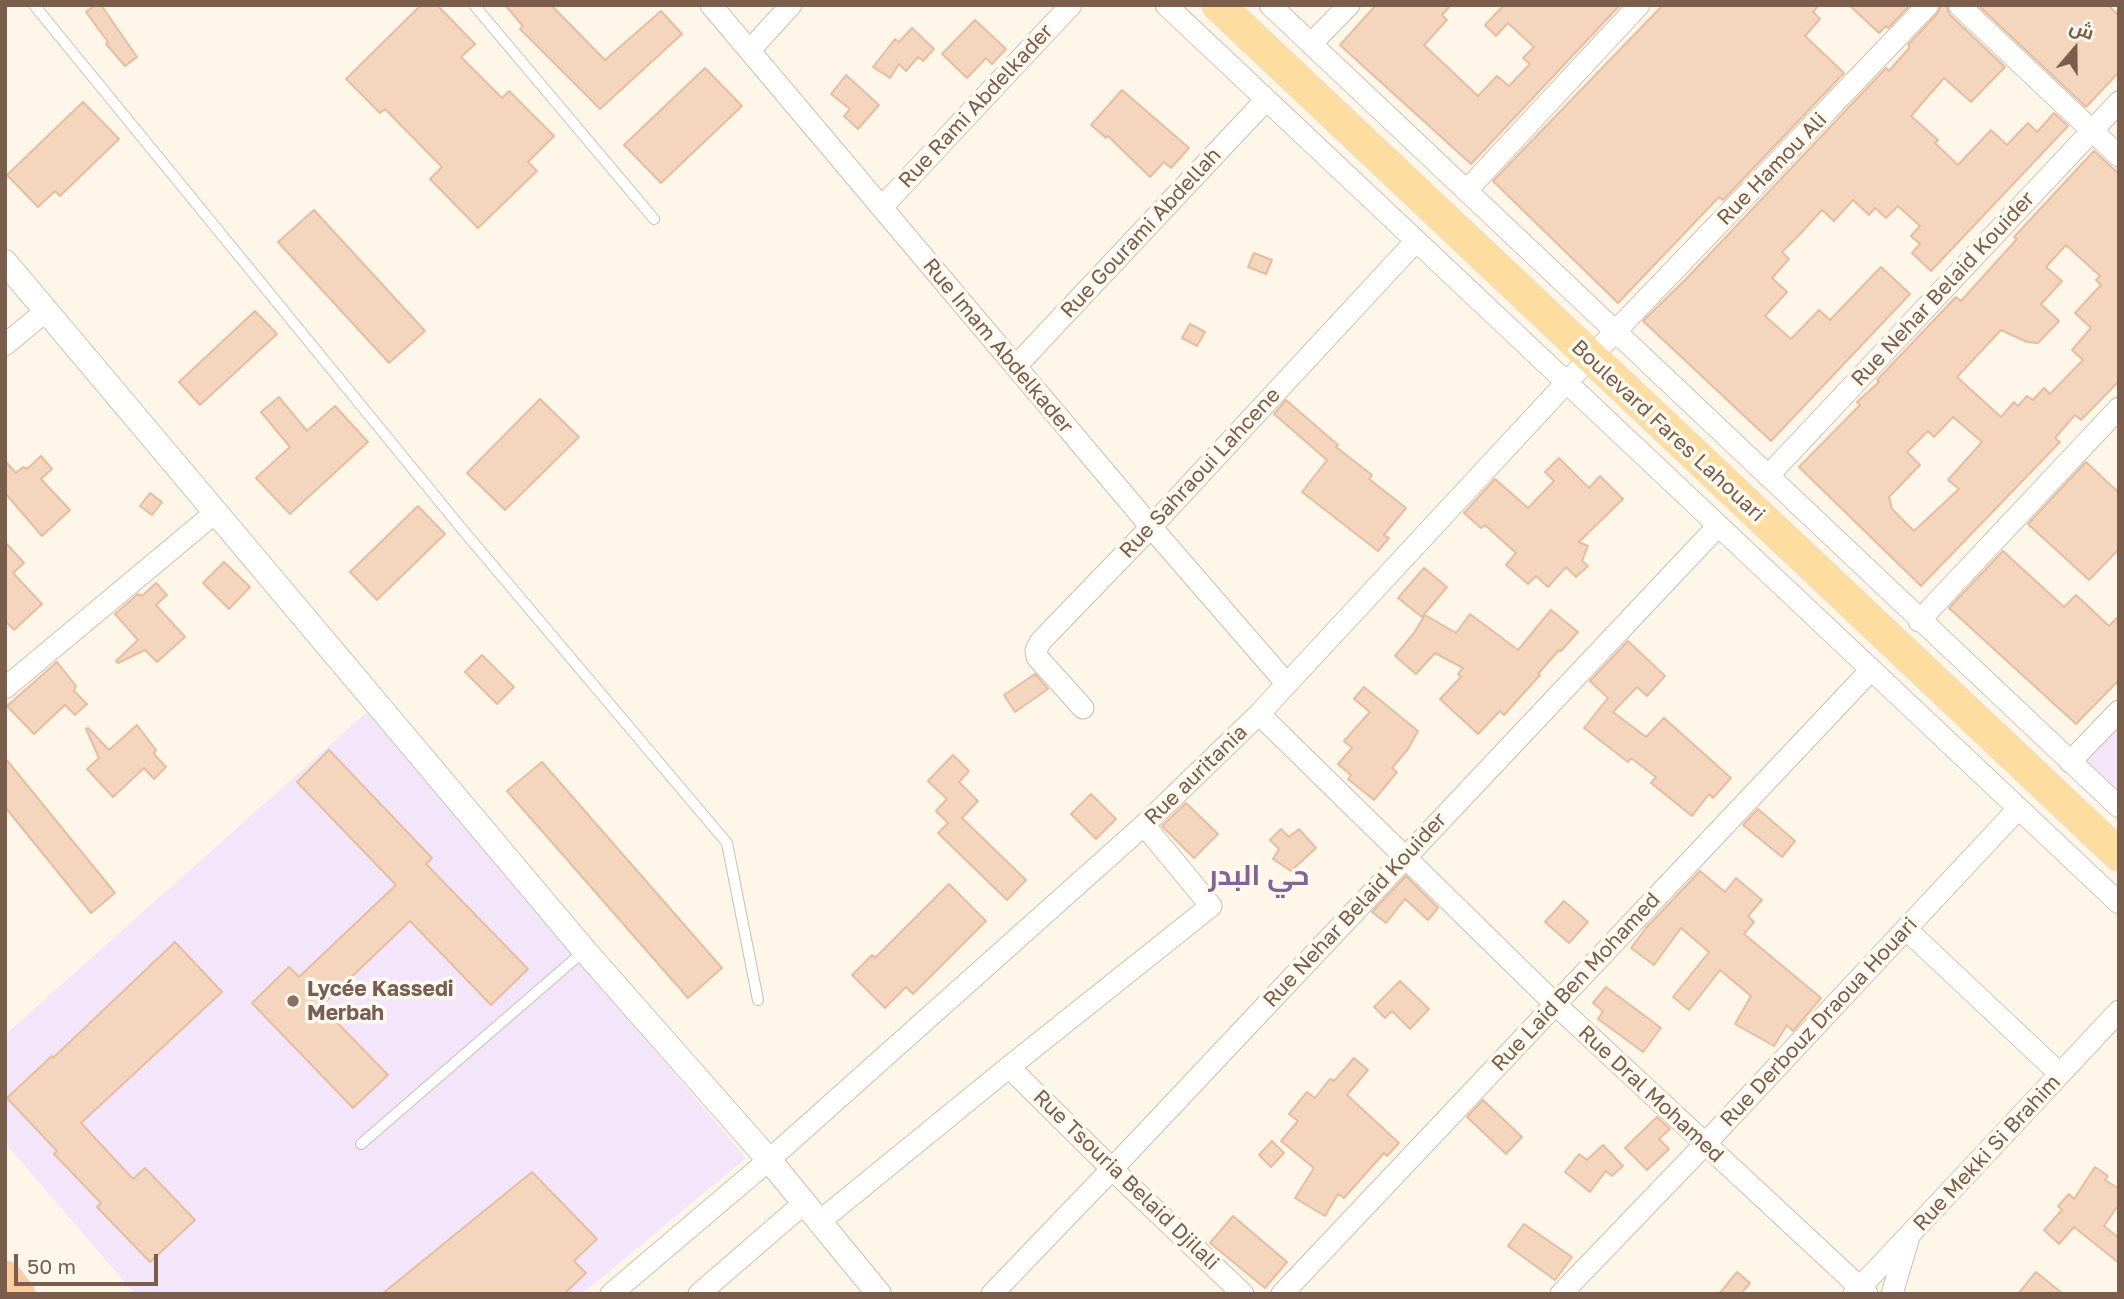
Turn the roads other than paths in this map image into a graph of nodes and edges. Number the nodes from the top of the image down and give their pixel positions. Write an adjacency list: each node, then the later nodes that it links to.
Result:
1 (34, 5): 51 (lane)
2 (474, 5): 21 (lane)
3 (711, 5): 14 (street, Rue Imam Abdelkader)
4 (791, 5): 14 (street)
5 (1071, 5): 20 (street, Rue Rami Abdelkader)
6 (1166, 5): 15 (street)
7 (1219, 5): 27 (main road, Boulevard Fares Lahouari)
8 (1270, 5): 13 (street)
9 (1349, 5): 13 (street)
10 (1639, 5): 19 (street)
11 (1928, 5): 25 (street, Rue Hamou Ali)
12 (1959, 5): 17 (street)
13 (1311, 44): 19 (street)
14 (750, 50): 20 (street, Rue Imam Abdelkader)
15 (1266, 100): 22 (street); 28 (street, Rue Gourami Abdellah)
16 (2119, 102): 17 (street, Rue Nehar Belaid Kouider)
17 (2092, 130): 18 (street); 31 (street, Rue Nehar Belaid Kouider)
18 (2119, 156)
19 (1467, 190): 25 (street)
20 (882, 207): 28 (street, Rue Imam Abdelkader)
21 (654, 219)
22 (1416, 241): 29 (street); 34 (street, Rue Sahraoui Lahcene)
23 (5, 262): 24 (street)
24 (47, 311): 26 (street); 32 (street)
25 (1615, 332): 27 (street, Rue Hamou Ali); 31 (street)
26 (5, 345)
27 (1591, 358): 29 (street, Rue auritania); 46 (main road, Boulevard Fares Lahouari)
28 (1016, 366): 34 (street, Rue Imam Abdelkader)
29 (1567, 382): 33 (street); 37 (street, Rue auritania)
30 (2119, 408): 35 (street)
31 (1768, 476): 35 (street)
32 (216, 512): 38 (street); 50 (street)
33 (1718, 526): 36 (street); 47 (street, Rue Nehar Belaid Kouider)
34 (1151, 527): 37 (street, Rue Imam Abdelkader); 39 (street, Rue Sahraoui Lahcene)
35 (1919, 621): 42 (street)
36 (1871, 670): 44 (street); 52 (street, Rue Laid Ben Mohamed)
37 (1287, 684): 41 (street, Rue auritania)
38 (5, 688)
39 (1083, 708)
40 (2119, 711): 42 (street)
41 (1259, 714): 45 (street, Rue auritania); 47 (street, Rue Dral Mohamed)
42 (2070, 762): 43 (street)
43 (2119, 807)
44 (2018, 809): 48 (street); 49 (street, Rue Derbouz Draoua Houari)
45 (1144, 825): 54 (street); 58 (street, Rue auritania)
46 (2119, 855)
47 (1405, 857): 52 (street, Rue Dral Mohamed); 59 (street, Rue Nehar Belaid Kouider)
48 (2119, 903)
49 (1906, 929): 55 (street); 57 (street, Rue Derbouz Draoua Houari)
50 (586, 951): 56 (lane); 58 (street)
51 (758, 1000)
52 (1555, 1004): 57 (street, Rue Dral Mohamed); 70 (street, Rue Laid Ben Mohamed)
53 (2119, 1010): 55 (street, Rue Mekki Si Brahim)
54 (1009, 1067): 59 (street, Rue Tsouria Belaid Djilali); 60 (street)
55 (2060, 1074): 61 (street, Rue Mekki Si Brahim)
56 (361, 1144)
57 (1705, 1144): 63 (street, Rue Dral Mohamed); 71 (street, Rue Derbouz Draoua Houari)
58 (769, 1160): 60 (street); 65 (street, Rue auritania)
59 (1112, 1169): 68 (street, Rue Nehar Belaid Kouider); 69 (street, Rue Tsouria Belaid Djilali)
60 (811, 1213): 66 (street); 67 (street)
61 (1909, 1238): 63 (street, Rue Mekki Si Brahim); 72 (street)
62 (5, 1278): 64 (highway)
63 (1861, 1292)
64 (18, 1294)
65 (611, 1294)
66 (699, 1294)
67 (879, 1294)
68 (992, 1294)
69 (1243, 1294)
70 (1282, 1294)
71 (1561, 1294)
72 (1892, 1294)

